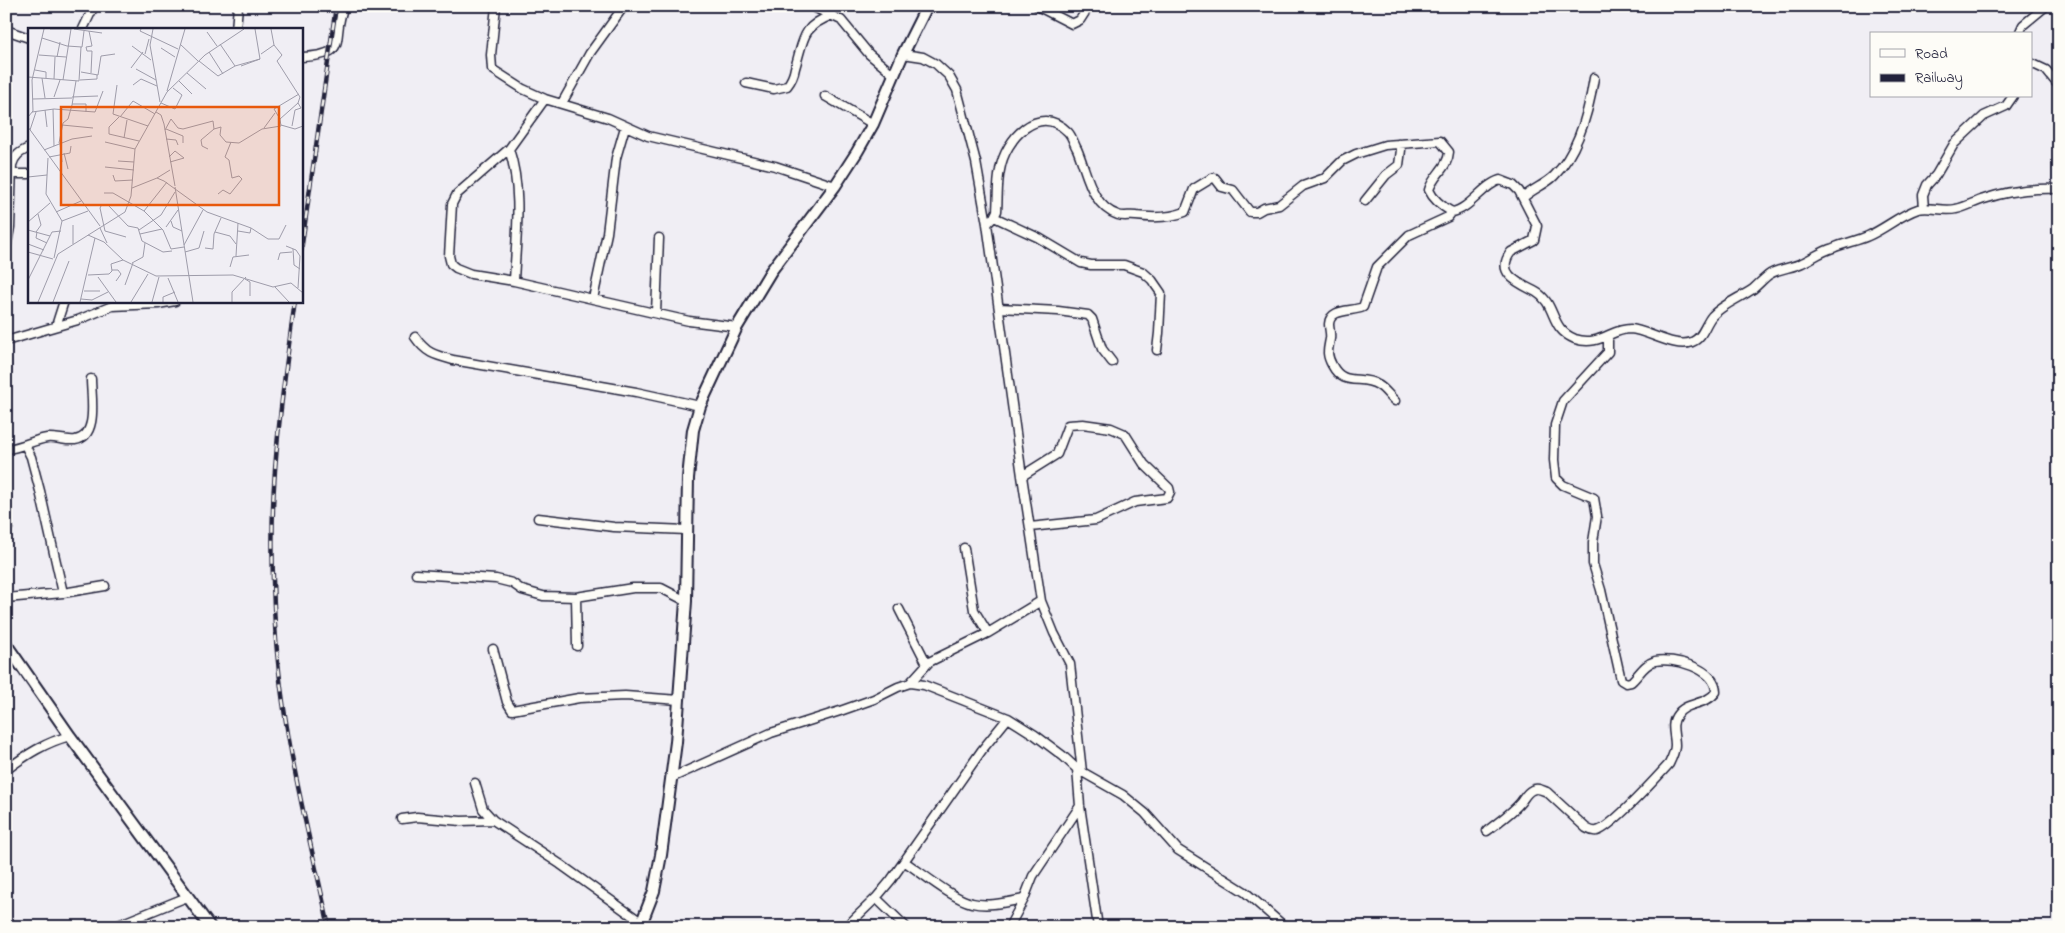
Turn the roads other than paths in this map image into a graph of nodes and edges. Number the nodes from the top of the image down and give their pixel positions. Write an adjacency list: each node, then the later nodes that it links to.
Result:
1 (94, 6): 12 (street)
2 (238, 6): 13 (street)
3 (344, 6): 18 (street)
4 (496, 6): 26 (street)
5 (624, 6): 27 (street)
6 (811, 6): 11 (street)
7 (927, 6): 17 (main road)
8 (1038, 6): 9 (street)
9 (1089, 6)
10 (2046, 6): 15 (street)
11 (832, 15): 20 (street); 22 (street)
12 (83, 28)
13 (236, 28)
14 (6, 30): 16 (street)
15 (2020, 32)
16 (28, 38)
17 (903, 54): 20 (main road); 42 (street)
18 (302, 57)
19 (2032, 63): 23 (street)
20 (894, 75): 28 (main road)
21 (1594, 78): 37 (street)
22 (746, 83)
23 (2059, 86)
24 (825, 96): 28 (street)
25 (2012, 98): 39 (street)
26 (545, 99): 27 (street); 32 (street)
27 (562, 103): 29 (street)
28 (873, 124): 35 (main road)
29 (625, 127): 35 (street); 46 (street)
30 (1398, 144): 38 (street); 40 (street); 41 (street)
31 (28, 148): 33 (street)
32 (509, 149): 45 (street); 45 (street)
33 (10, 174): 34 (street); 44 (street)
34 (28, 174)
35 (835, 186): 52 (main road)
36 (2059, 189): 39 (street)
37 (1523, 198): 40 (street); 54 (street)
38 (1364, 202)
39 (1924, 208): 54 (street)
40 (1452, 212): 59 (street)
41 (994, 217): 42 (street); 56 (street)
42 (987, 224): 49 (street)
43 (659, 238): 50 (street)
44 (6, 249)
45 (514, 281): 46 (street)
46 (593, 299): 50 (street)
47 (64, 302): 51 (street)
48 (169, 302): 51 (street)
49 (999, 308): 57 (street); 63 (street)
50 (656, 313): 52 (street)
51 (56, 326): 55 (street)
52 (737, 327): 60 (main road)
53 (414, 337): 60 (street)
54 (1608, 337): 94 (street)
55 (6, 341)
56 (1157, 350)
57 (1112, 362)
58 (91, 379): 61 (street)
59 (1395, 401)
60 (700, 406): 68 (main road)
61 (25, 445): 62 (street); 72 (street)
62 (6, 449)
63 (1022, 476): 66 (street); 66 (street)
64 (6, 515): 67 (street)
65 (538, 518): 68 (street)
66 (1030, 527): 75 (street)
67 (8, 528)
68 (687, 530): 76 (main road)
69 (964, 548): 78 (street)
70 (416, 574): 73 (street)
71 (105, 586): 72 (street)
72 (63, 593): 74 (street)
73 (576, 597): 76 (street); 80 (street)
74 (6, 598)
75 (1041, 600): 78 (street); 88 (street)
76 (686, 601): 84 (main road)
77 (899, 610): 82 (street)
78 (988, 633): 82 (street)
79 (6, 644): 86 (main road)
80 (577, 646)
81 (493, 649): 84 (street)
82 (927, 664): 83 (street)
83 (910, 684): 85 (street); 89 (street)
84 (679, 700): 89 (main road)
85 (1008, 718): 88 (street); 95 (street)
86 (70, 736): 87 (street); 96 (main road)
87 (6, 770)
88 (1079, 771): 91 (street); 106 (street)
89 (671, 778): 100 (main road)
90 (475, 783): 93 (street)
91 (1080, 806): 98 (street); 99 (street)
92 (402, 819): 93 (street)
93 (493, 820): 100 (street)
94 (1487, 831)
95 (905, 862): 97 (street); 98 (street)
96 (187, 897): 101 (street); 102 (main road)
97 (876, 898): 103 (street); 104 (street)
98 (1024, 899): 105 (street)
99 (1099, 925)
100 (644, 926)
101 (113, 927)
102 (210, 927)
103 (846, 927)
104 (906, 927)
105 (1009, 927)
106 (1286, 927)

